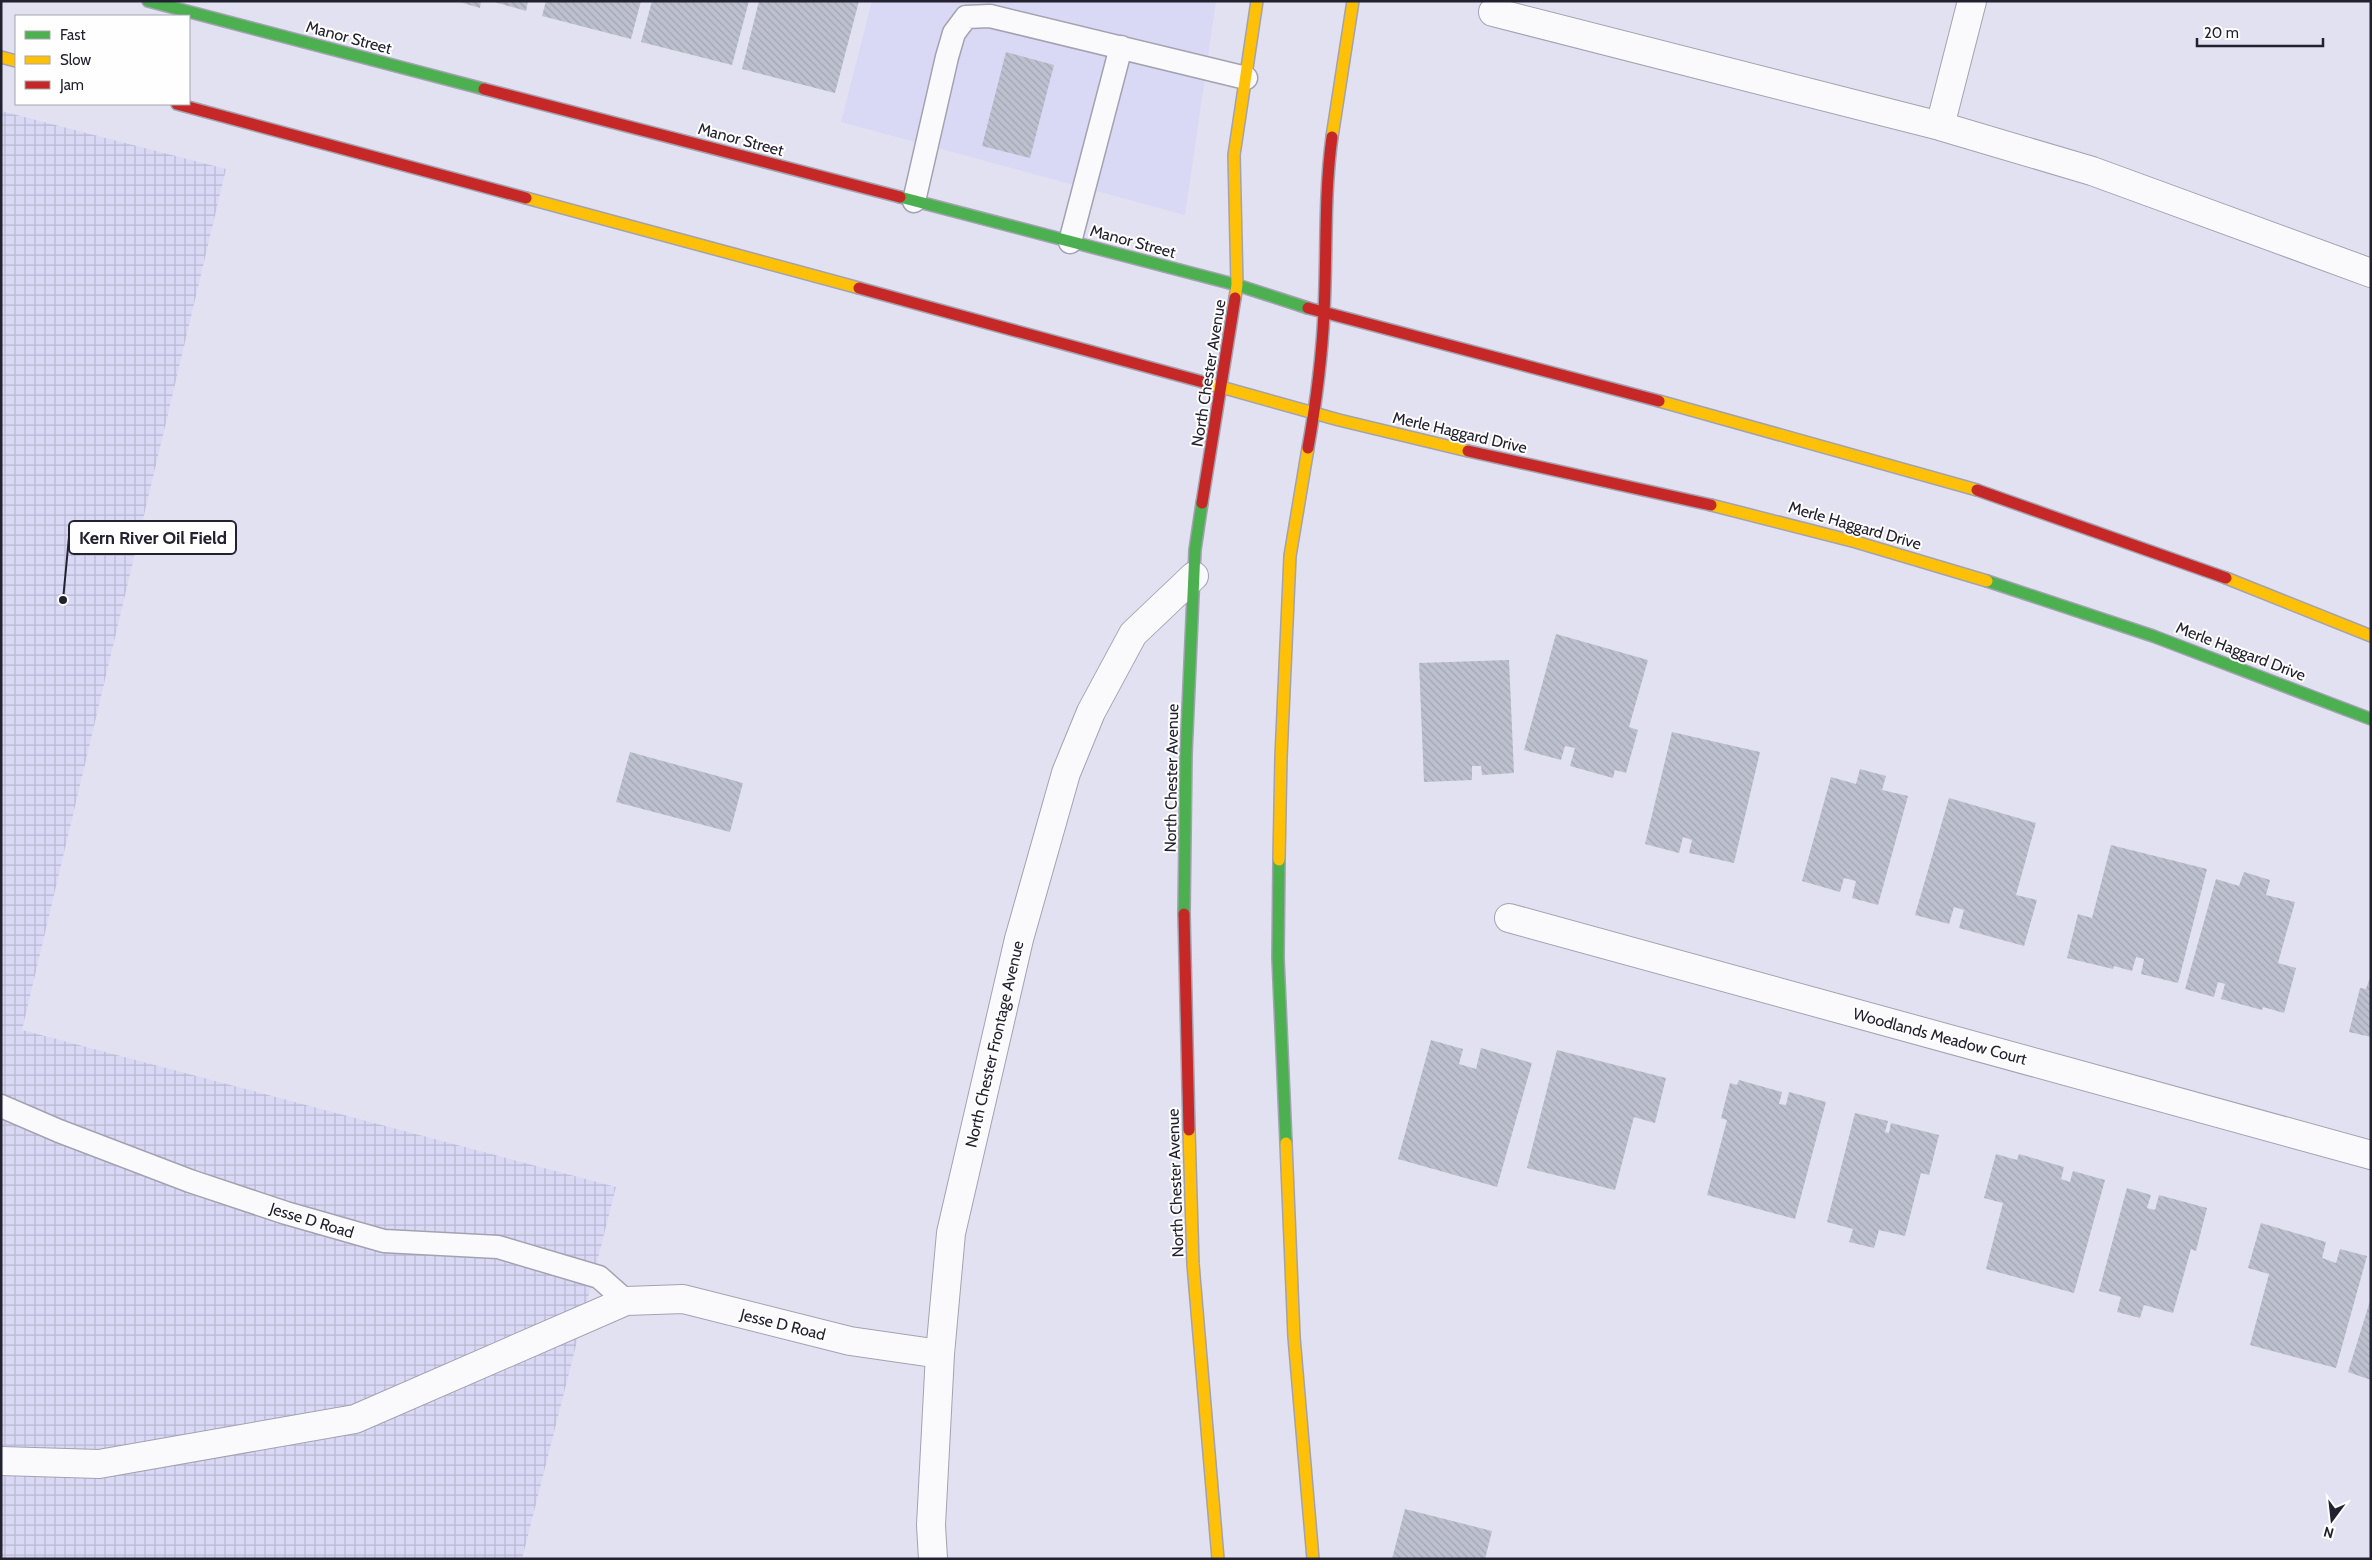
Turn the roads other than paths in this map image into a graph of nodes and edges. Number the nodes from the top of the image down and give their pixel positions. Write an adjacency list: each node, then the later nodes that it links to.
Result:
1 (148, 1): 12 (main road, Manor Street)
2 (1258, 1): 9 (main road, North Chester Avenue)
3 (1353, 1): 16 (main road)
4 (1972, 1): 11 (street)
5 (1493, 12): 11 (street)
6 (1121, 47): 9 (lane); 12 (lane); 13 (lane)
7 (1, 57): 8 (main road)
8 (15, 61)
9 (1246, 78): 15 (main road, North Chester Avenue)
10 (181, 105): 17 (main road)
11 (1940, 126): 14 (street)
12 (914, 200): 13 (main road, Manor Street)
13 (1070, 242): 15 (main road, Manor Street)
14 (2371, 273)
15 (1237, 285): 16 (main road, Manor Street); 17 (main road, North Chester Avenue)
16 (1324, 313): 18 (main road); 20 (main road)
17 (1222, 388): 18 (main road); 19 (main road, North Chester Avenue)
18 (1314, 415): 21 (main road, Merle Haggard Drive); 30 (main road)
19 (1194, 576): 26 (street, North Chester Frontage Avenue); 29 (main road, North Chester Avenue)
20 (2371, 636)
21 (2371, 719)
22 (1508, 918): 24 (street, Woodlands Meadow Court)
23 (1, 1106): 25 (lane, Jesse D Road)
24 (2371, 1154)
25 (626, 1301): 26 (street, Jesse D Road); 27 (street, Jesse D Road)
26 (940, 1354): 28 (street, North Chester Frontage Avenue)
27 (1, 1461)
28 (933, 1559)
29 (1218, 1559)
30 (1313, 1559)

